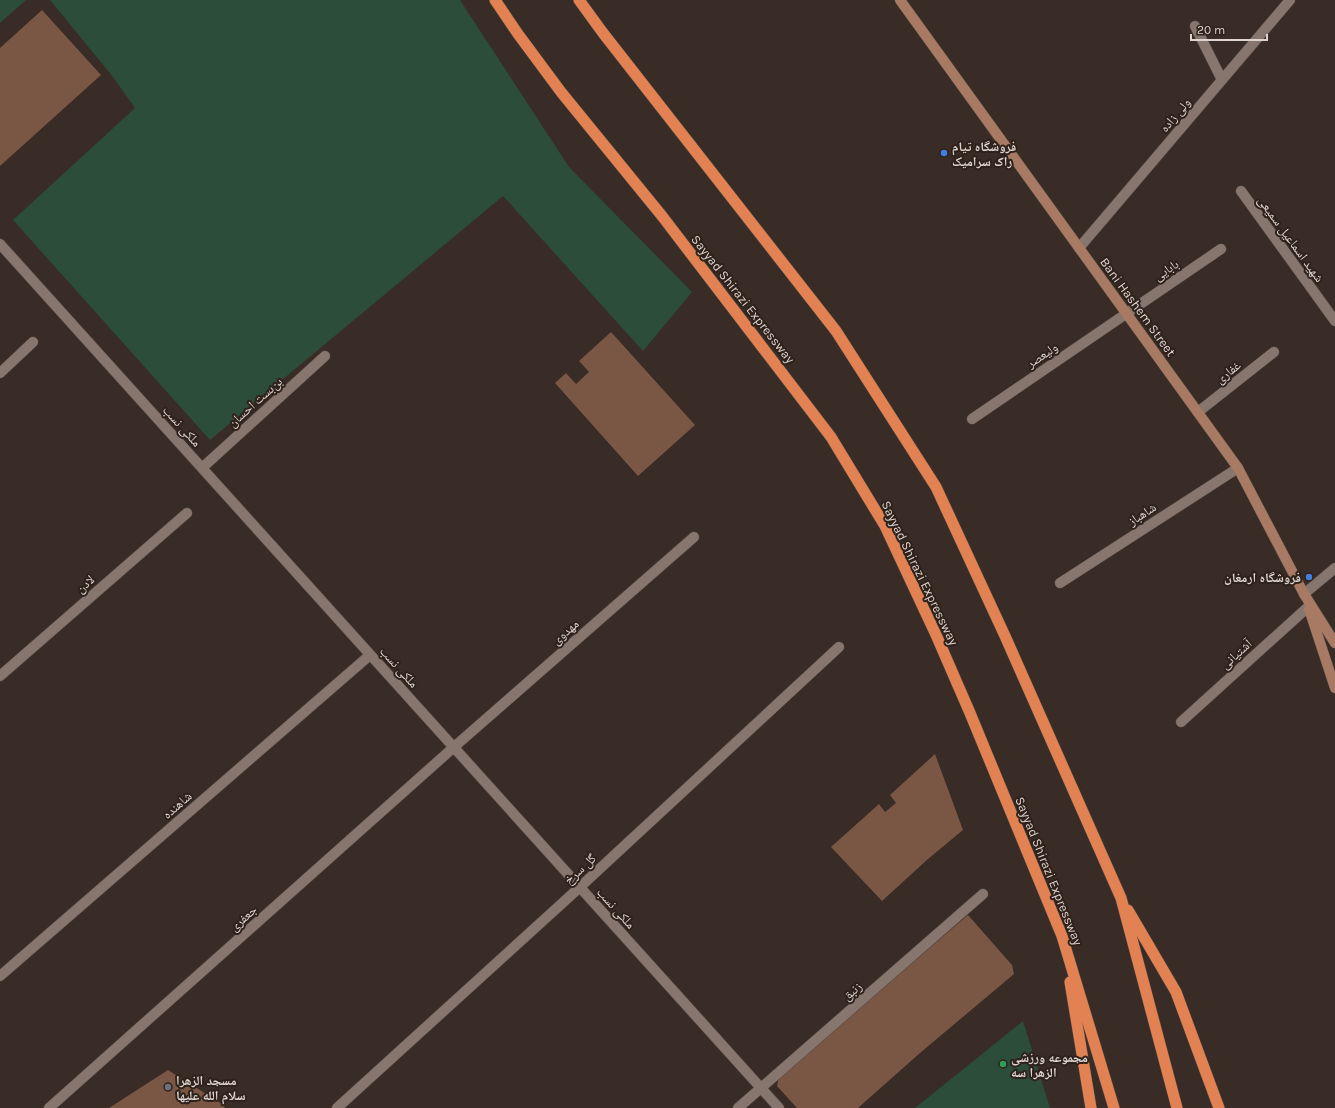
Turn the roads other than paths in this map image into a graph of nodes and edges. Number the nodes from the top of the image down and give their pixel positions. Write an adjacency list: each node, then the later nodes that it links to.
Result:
1 (495, 0): 37 (highway, Sayyad Shirazi Expressway)
2 (579, 0): 36 (highway)
3 (900, 0): 9 (main road, Bani Hashem Street)
4 (1290, 0): 6 (street, ولی زاده)
5 (1195, 26): 6 (street)
6 (1222, 80): 9 (street, ولی زاده)
7 (1241, 191): 12 (street, شهید اسماعیل سمیعی)
8 (0, 244): 19 (street, ملکی نسب)
9 (1080, 248): 11 (main road, Bani Hashem Street)
10 (1221, 249): 11 (street, بابایی)
11 (1126, 313): 17 (main road, Bani Hashem Street); 18 (street, ولیعصر)
12 (1335, 321)
13 (33, 342): 16 (street)
14 (1274, 352): 17 (street, غفاری)
15 (325, 356): 19 (street, بن‌بست احسان)
16 (0, 373)
17 (1198, 412): 20 (main road, Bani Hashem Street)
18 (972, 419)
19 (202, 468): 29 (street, ملکی نسب)
20 (1238, 468): 24 (street, شاهباز); 25 (main road, Bani Hashem Street)
21 (187, 512): 30 (street, لادن)
22 (694, 537): 33 (street, مهدوی)
23 (1335, 568): 25 (street)
24 (1060, 583)
25 (1304, 594): 27 (main road, Bani Hashem Street)
26 (1308, 607): 31 (main road); 32 (street, آشتیانی)
27 (1335, 643)
28 (839, 647): 34 (street, گل سرخ)
29 (370, 655): 33 (street, ملکی نسب); 38 (street, شاهنده)
30 (0, 676)
31 (1335, 688)
32 (1181, 722)
33 (454, 747): 34 (street, ملکی نسب); 40 (street, جعفری)
34 (580, 887): 39 (street, ملکی نسب); 41 (street, گل سرخ)
35 (983, 894): 39 (street, زنبق)
36 (1121, 898): 46 (highway); 47 (highway)
37 (1062, 936): 44 (highway); 45 (highway, Sayyad Shirazi Expressway)
38 (0, 976)
39 (761, 1088): 42 (street, زنبق); 43 (street, ملکی نسب)
40 (49, 1108)
41 (337, 1108)
42 (738, 1108)
43 (779, 1108)
44 (1091, 1108)
45 (1114, 1108)
46 (1176, 1108)
47 (1219, 1108)

